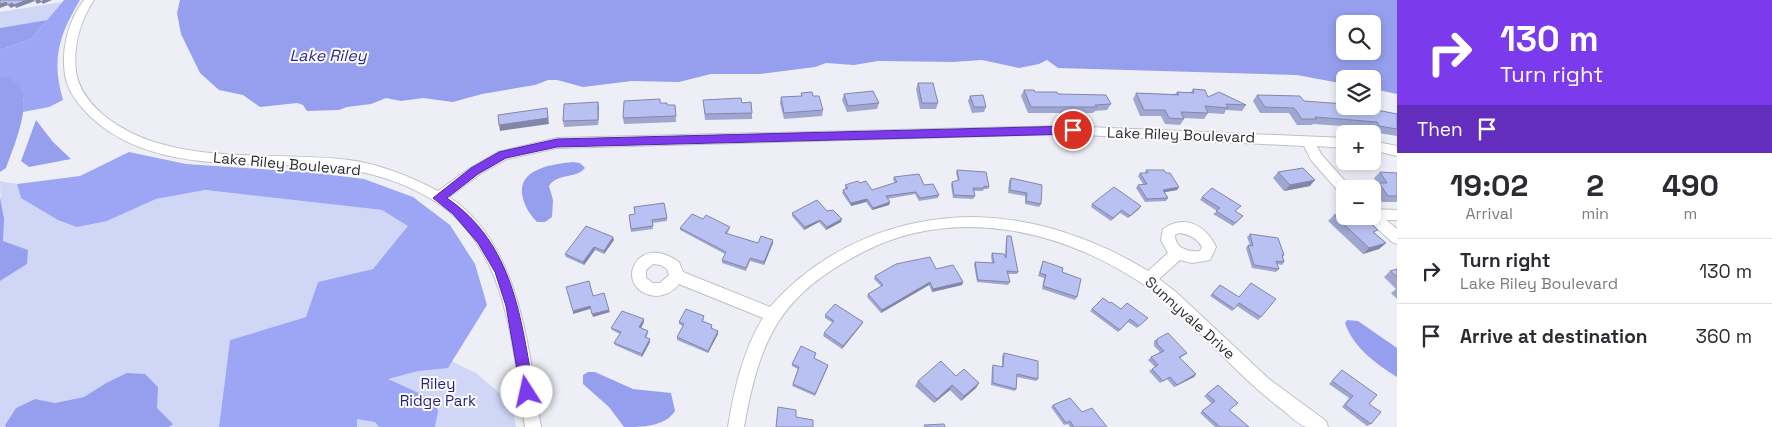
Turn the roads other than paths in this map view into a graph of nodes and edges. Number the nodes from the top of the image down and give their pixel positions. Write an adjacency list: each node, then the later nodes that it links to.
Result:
1 (89, 0): 7 (street, Lake Riley Boulevard)
2 (1307, 140): 3 (street, Lake Riley Boulevard); 6 (street); 7 (street, Lake Riley Boulevard)
3 (1336, 142)
4 (1381, 147): 5 (street)
5 (1397, 151)
6 (1337, 180)
7 (438, 198): 16 (street)
8 (1381, 215): 9 (street)
9 (1397, 215)
10 (1381, 223): 11 (street)
11 (1397, 238)
12 (1178, 253): 14 (street)
13 (676, 276): 15 (street)
14 (1148, 280): 15 (street, Sunnyvale Drive); 18 (street, Sunnyvale Drive)
15 (772, 316): 17 (street, Sunnyvale Drive)
16 (533, 427)
17 (736, 427)
18 (1320, 427)

